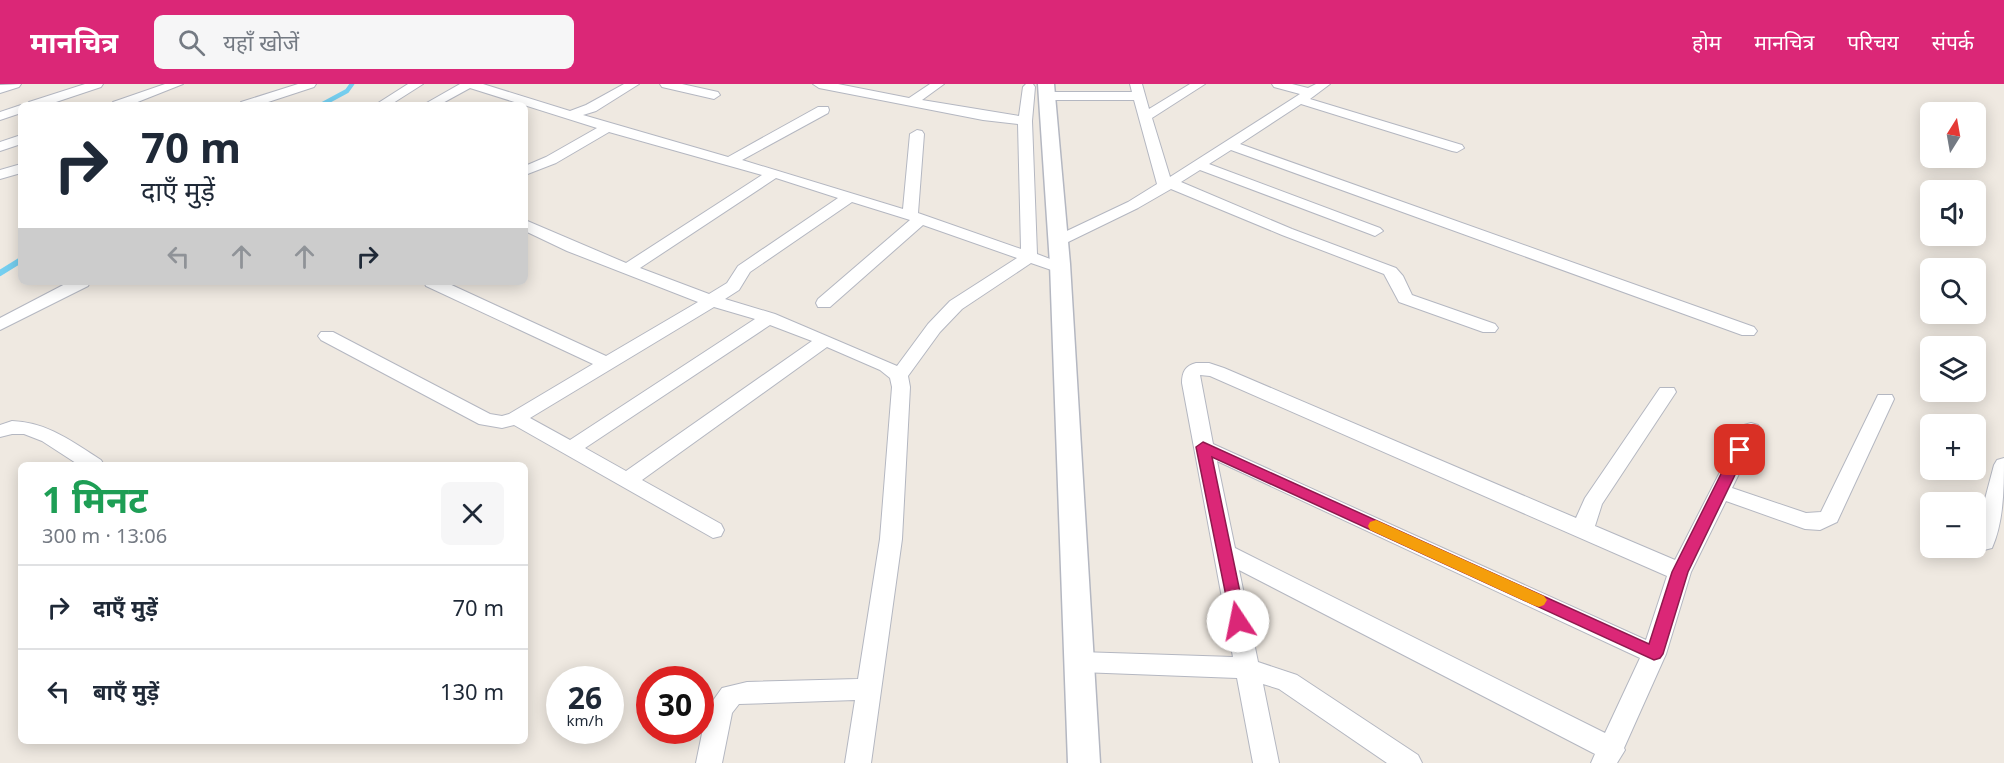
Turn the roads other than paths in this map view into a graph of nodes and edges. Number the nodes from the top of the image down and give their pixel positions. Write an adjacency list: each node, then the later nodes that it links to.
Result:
1 (15, 84): 15 (street)
2 (97, 84): 20 (street)
3 (177, 84): 21 (street)
4 (310, 84): 22 (street)
5 (417, 84): 23 (street)
6 (633, 84): 30 (street)
7 (666, 84): 18 (street)
8 (938, 84): 26 (street)
9 (1013, 84): 16 (street)
10 (1199, 84): 32 (street)
11 (1278, 84): 19 (street)
12 (1324, 84): 19 (street)
13 (475, 85): 24 (street); 25 (street)
14 (829, 85): 26 (street)
15 (0, 89)
16 (1042, 89): 17 (street); 33 (street); 49 (street)
17 (1137, 90): 32 (street)
18 (714, 95)
19 (1305, 96): 37 (street); 39 (street)
20 (43, 102)
21 (126, 102)
22 (255, 102)
23 (386, 102)
24 (436, 102)
25 (519, 102)
26 (911, 102): 33 (street)
27 (528, 104): 30 (street)
28 (18, 110): 31 (street)
29 (824, 110): 40 (street)
30 (572, 115): 34 (street)
31 (0, 116)
32 (1145, 117): 44 (street)
33 (1025, 121): 50 (street)
34 (609, 127): 40 (street); 42 (street)
35 (917, 134): 46 (street)
36 (18, 140): 38 (street)
37 (1230, 145): 41 (street); 60 (street)
38 (0, 147)
39 (1457, 148)
40 (731, 161): 43 (street)
41 (1199, 165): 44 (street); 48 (street)
42 (528, 170)
43 (774, 173): 45 (street); 52 (street)
44 (1167, 184): 49 (street); 59 (street)
45 (849, 196): 46 (street); 55 (street)
46 (916, 217): 50 (street); 56 (street)
47 (528, 226): 52 (street)
48 (1375, 231)
49 (1058, 241): 51 (street)
50 (1029, 257): 51 (street); 64 (street)
51 (1060, 268): 82 (street)
52 (627, 269): 55 (street)
53 (76, 285): 58 (street)
54 (438, 285): 63 (street)
55 (711, 301): 57 (street); 63 (street)
56 (824, 303)
57 (769, 318): 62 (street); 71 (street)
58 (0, 325)
59 (1489, 328)
60 (1748, 331)
61 (327, 336): 67 (street)
62 (825, 340): 64 (street); 74 (street)
63 (608, 364): 67 (street)
64 (898, 376): 84 (street)
65 (1667, 392): 77 (street)
66 (1885, 399): 75 (street)
67 (516, 418): 71 (street)
68 (1751, 429): 75 (street)
69 (0, 431): 72 (street)
70 (1203, 447): 77 (street); 79 (street); 81 (street)
71 (570, 449): 74 (street)
72 (89, 462)
73 (2004, 465): 78 (street)
74 (627, 481): 76 (street)
75 (1719, 491): 80 (street)
76 (713, 530)
77 (1583, 530): 80 (street)
78 (1986, 534)
79 (1224, 552): 83 (street); 85 (street)
80 (1680, 572): 81 (street)
81 (1654, 654): 85 (street)
82 (1080, 663): 83 (street); 88 (street)
83 (1247, 668): 89 (street); 90 (street)
84 (867, 689): 86 (street); 87 (street)
85 (1608, 756)
86 (709, 763)
87 (858, 763)
88 (1084, 763)
89 (1266, 763)
90 (1409, 763)

